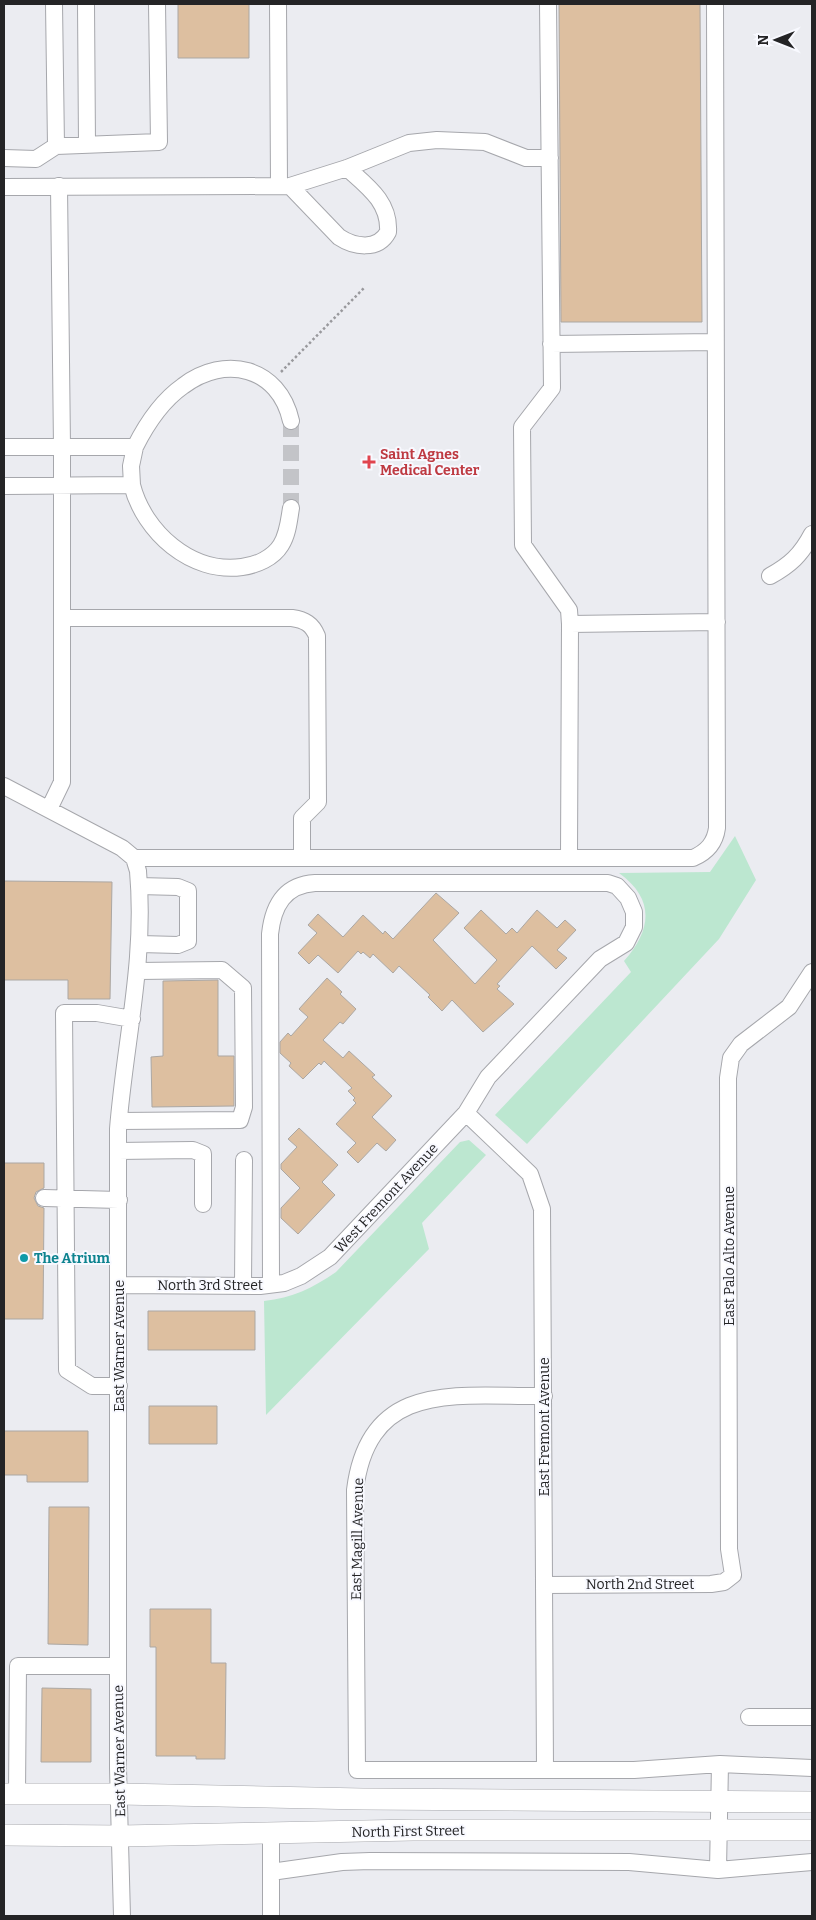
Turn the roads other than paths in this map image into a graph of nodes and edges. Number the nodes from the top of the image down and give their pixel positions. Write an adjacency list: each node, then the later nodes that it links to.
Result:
1 (54, 4): 8 (street)
2 (86, 4): 7 (street)
3 (157, 4): 7 (street)
4 (278, 4): 13 (street)
5 (548, 4): 10 (street)
6 (715, 4): 15 (street)
7 (87, 145): 8 (street)
8 (56, 146): 9 (street)
9 (4, 158)
10 (550, 158): 11 (street); 16 (street)
11 (347, 168): 13 (street); 13 (street)
12 (59, 186): 13 (street); 14 (street); 19 (street)
13 (285, 186)
14 (4, 187)
15 (715, 342): 16 (street); 28 (street)
16 (551, 344): 29 (street)
17 (291, 421): 20 (street)
18 (4, 447): 19 (street)
19 (62, 447): 20 (street); 23 (street)
20 (135, 447): 21 (street)
21 (132, 485): 23 (street); 24 (street)
22 (4, 486): 23 (street)
23 (62, 486): 27 (street)
24 (291, 508)
25 (812, 534): 26 (street)
26 (770, 576)
27 (62, 618): 31 (street); 34 (street)
28 (717, 622): 29 (street); 32 (street)
29 (570, 624): 32 (street)
30 (4, 786): 31 (street)
31 (49, 809): 33 (street)
32 (569, 857): 34 (street)
33 (134, 858): 34 (street); 35 (street, East Warner Avenue)
34 (302, 858)
35 (140, 886): 36 (street, East Warner Avenue); 36 (street)
36 (140, 944): 37 (street, East Warner Avenue)
37 (138, 971): 39 (street, East Warner Avenue); 41 (street)
38 (812, 972): 54 (street, East Palo Alto Avenue)
39 (132, 1019): 41 (street, East Warner Avenue); 45 (street)
40 (466, 1113): 48 (street, West Fremont Avenue); 49 (street, West Fremont Avenue); 53 (street, East Fremont Avenue)
41 (119, 1122): 42 (street, East Warner Avenue)
42 (118, 1151): 46 (street, East Warner Avenue); 47 (street)
43 (244, 1160): 51 (street)
44 (44, 1198): 45 (street)
45 (66, 1198): 46 (street); 52 (street)
46 (119, 1200): 50 (street, East Warner Avenue)
47 (203, 1204)
48 (301, 1276): 49 (street, North 3rd Street)
49 (271, 1284): 51 (street, North 3rd Street)
50 (119, 1285): 51 (street, North 3rd Street); 52 (street, East Warner Avenue)
51 (243, 1285)
52 (119, 1386): 56 (street, East Warner Avenue)
53 (544, 1396): 55 (street, East Fremont Avenue); 61 (street, East Magill Avenue)
54 (733, 1574): 55 (street, North 2nd Street)
55 (544, 1585): 61 (street, East Fremont Avenue)
56 (118, 1666): 62 (street); 63 (street, East Warner Avenue)
57 (749, 1718): 58 (street)
58 (812, 1718)
59 (720, 1764): 60 (street); 61 (street); 64 (street)
60 (812, 1768)
61 (545, 1770)
62 (11, 1794): 63 (main road)
63 (119, 1794): 64 (main road); 70 (street, East Warner Avenue)
64 (720, 1801): 65 (main road); 66 (street)
65 (812, 1802)
66 (719, 1829): 67 (main road, North First Street); 69 (main road, North First Street); 72 (street)
67 (812, 1830)
68 (4, 1834): 70 (main road, North First Street)
69 (271, 1834): 70 (main road, North First Street); 73 (street)
70 (120, 1836): 74 (street, East Warner Avenue)
71 (812, 1862): 72 (street)
72 (718, 1870): 73 (street)
73 (271, 1872): 75 (street)
74 (122, 1916)
75 (271, 1916)

